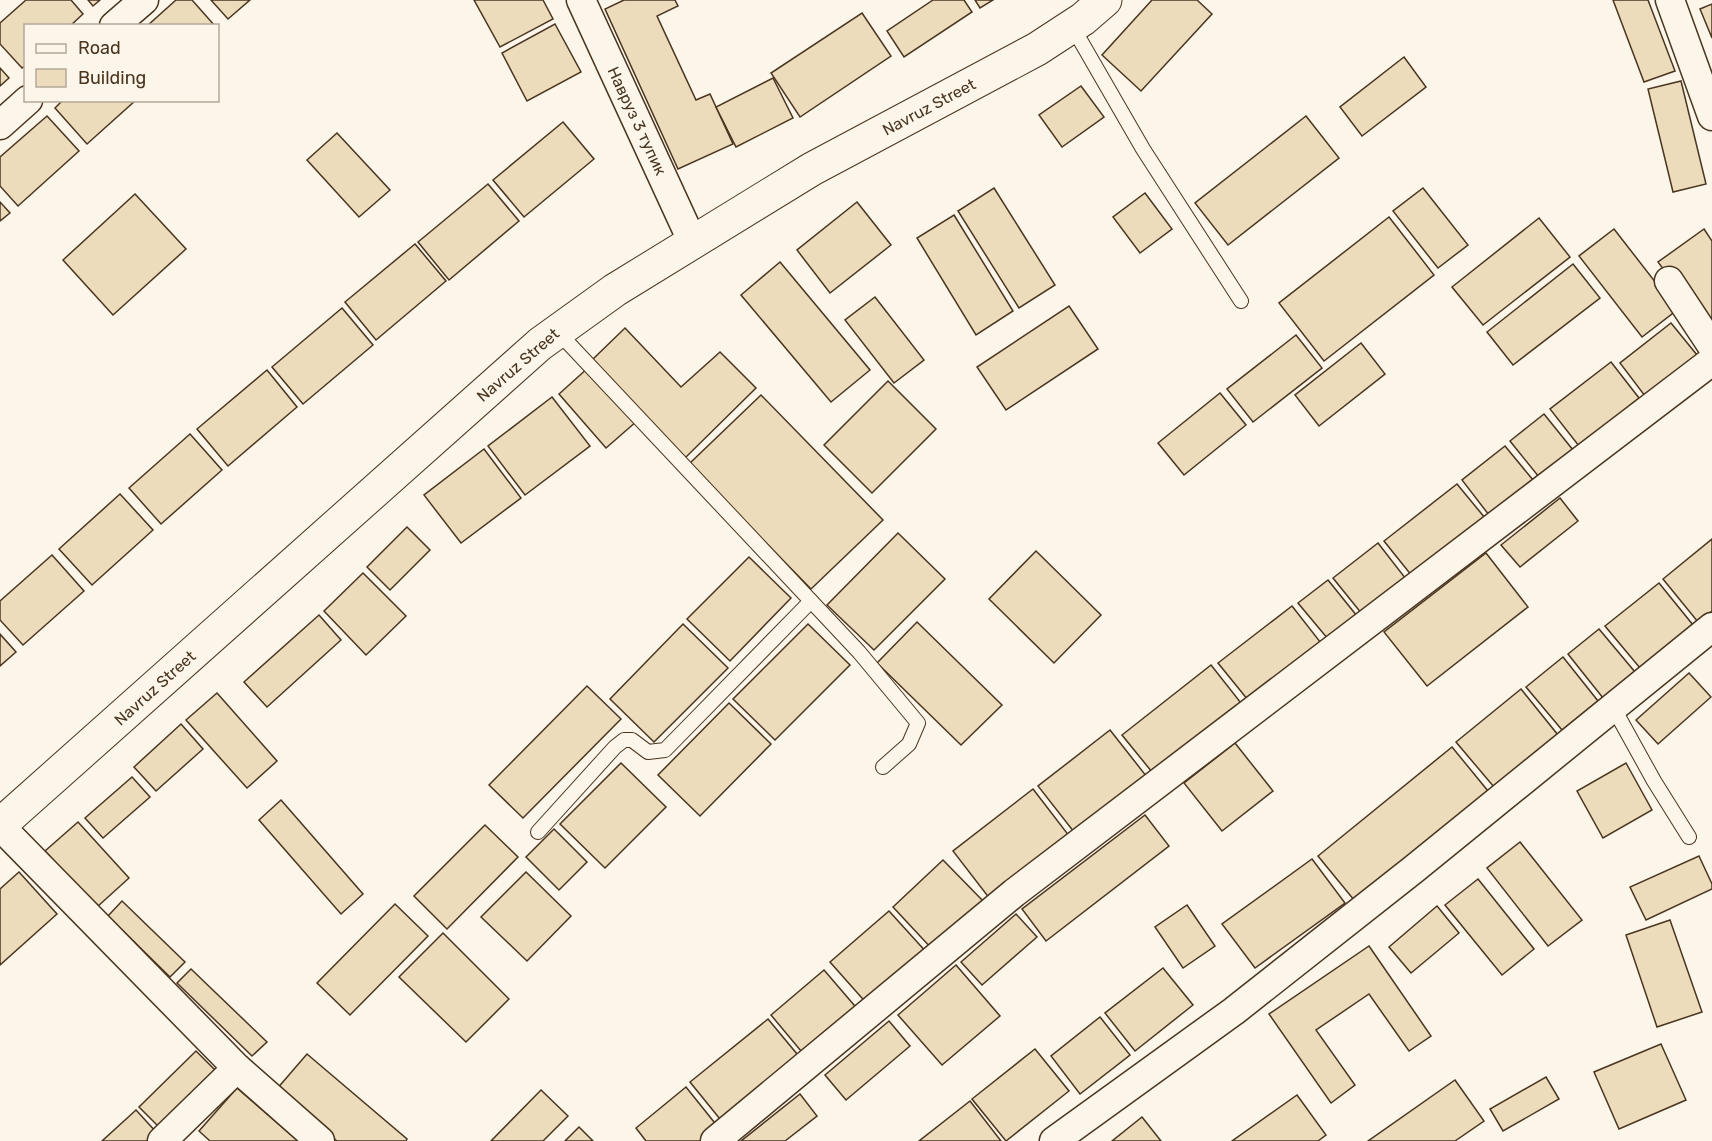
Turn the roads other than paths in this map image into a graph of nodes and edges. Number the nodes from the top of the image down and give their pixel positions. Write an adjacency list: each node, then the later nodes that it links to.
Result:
1 (144, 0): 5 (street)
2 (582, 0): 10 (street, Навруз 3 тупик)
3 (1105, 0): 6 (street, Navruz Street)
4 (1670, 0): 8 (street)
5 (116, 24)
6 (1072, 26): 10 (street, Navruz Street); 12 (lane)
7 (26, 102): 9 (street)
8 (1712, 116)
9 (0, 125)
10 (693, 243): 13 (street, Navruz Street)
11 (1669, 281): 14 (street)
12 (1241, 301)
13 (557, 331): 16 (lane); 20 (street, Navruz Street)
14 (1712, 346)
15 (1712, 361): 26 (street)
16 (811, 601): 19 (lane); 21 (lane)
17 (1712, 627): 18 (street)
18 (1613, 707): 22 (lane); 27 (street)
19 (883, 767)
20 (0, 826): 23 (street)
21 (538, 832)
22 (1689, 837)
23 (237, 1068): 24 (street); 25 (street)
24 (162, 1141)
25 (320, 1141)
26 (715, 1141)
27 (1054, 1141)

